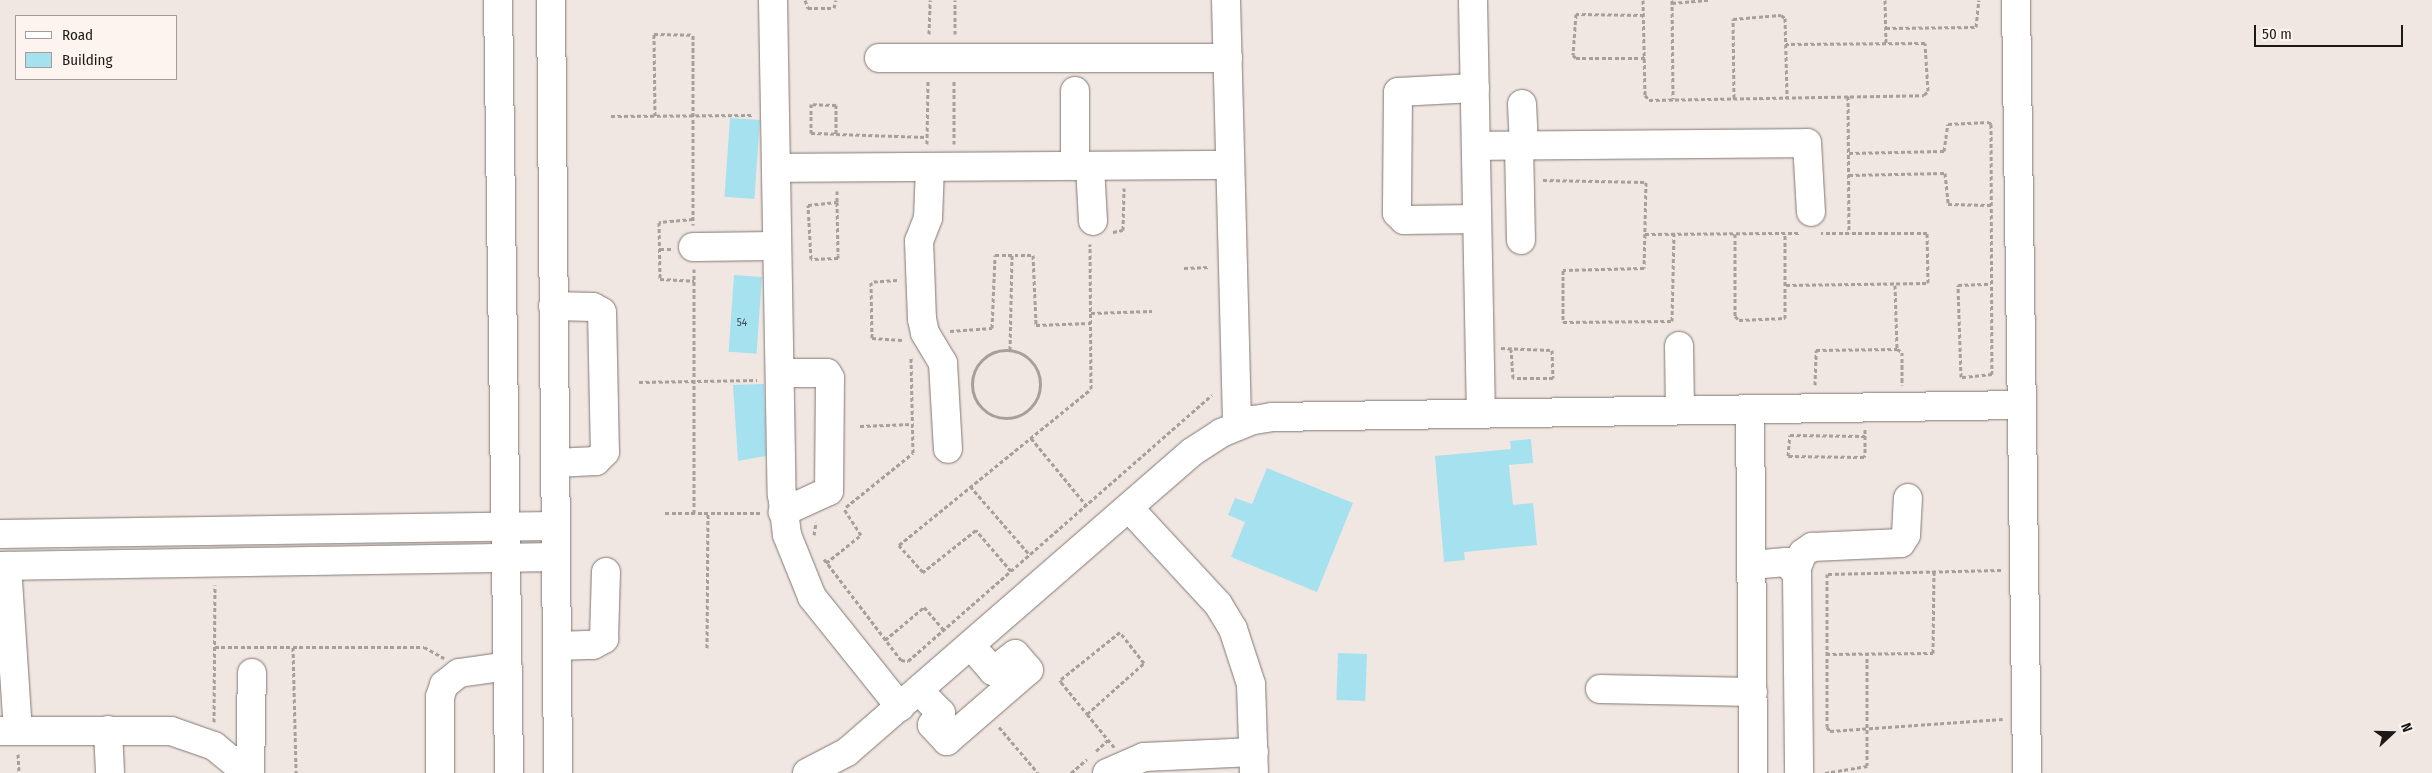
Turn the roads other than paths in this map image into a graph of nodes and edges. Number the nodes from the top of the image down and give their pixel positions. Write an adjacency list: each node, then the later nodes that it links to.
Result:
1 (498, 0): 38 (street)
2 (551, 0): 24 (street)
3 (773, 0): 17 (street)
4 (1226, 0): 8 (street)
5 (1472, 0): 9 (street)
6 (2016, 0): 27 (street)
7 (879, 58): 8 (street)
8 (1228, 58): 14 (street)
9 (1474, 88): 12 (street); 18 (street)
10 (1075, 91): 15 (street)
11 (1522, 104): 13 (street)
12 (1476, 146): 13 (street); 18 (street)
13 (1522, 146): 19 (street); 21 (street)
14 (1230, 165): 15 (street); 31 (street)
15 (1083, 166): 16 (street); 20 (street)
16 (930, 167): 17 (street); 32 (street)
17 (776, 168): 22 (street)
18 (1478, 219): 30 (street)
19 (1809, 226)
20 (1096, 229)
21 (1521, 240)
22 (778, 246): 23 (street); 26 (street)
23 (693, 247)
24 (554, 306): 33 (street); 33 (street)
25 (1679, 346): 29 (street)
26 (780, 376): 36 (street); 36 (street)
27 (2022, 405): 28 (street); 66 (street)
28 (1750, 409): 29 (street); 42 (street)
29 (1680, 410): 30 (street)
30 (1482, 413): 31 (street)
31 (1237, 426): 35 (street)
32 (948, 449)
33 (555, 463): 37 (street)
34 (1908, 498): 44 (street)
35 (1129, 508): 47 (street); 56 (street)
36 (783, 512): 52 (street)
37 (555, 526): 38 (street); 40 (street)
38 (506, 527): 39 (street); 41 (street)
39 (0, 534)
40 (556, 557): 41 (street); 46 (street)
41 (507, 558): 43 (street); 48 (street)
42 (1752, 565): 44 (street); 51 (street)
43 (4, 566): 54 (street)
44 (1796, 570): 65 (street)
45 (606, 572): 46 (street)
46 (557, 646): 62 (street)
47 (971, 646): 52 (street); 52 (street)
48 (508, 666): 60 (street); 61 (street)
49 (252, 672): 59 (street)
50 (1600, 689): 51 (street)
51 (1753, 692): 64 (street)
52 (910, 699): 55 (street)
53 (108, 730): 54 (street); 58 (street); 59 (street)
54 (9, 731)
55 (848, 762): 63 (street)
56 (1254, 762): 57 (street)
57 (1117, 767)
58 (110, 773)
59 (248, 773)
60 (440, 773)
61 (509, 773)
62 (558, 773)
63 (807, 773)
64 (1753, 773)
65 (1799, 773)
66 (2027, 773)

